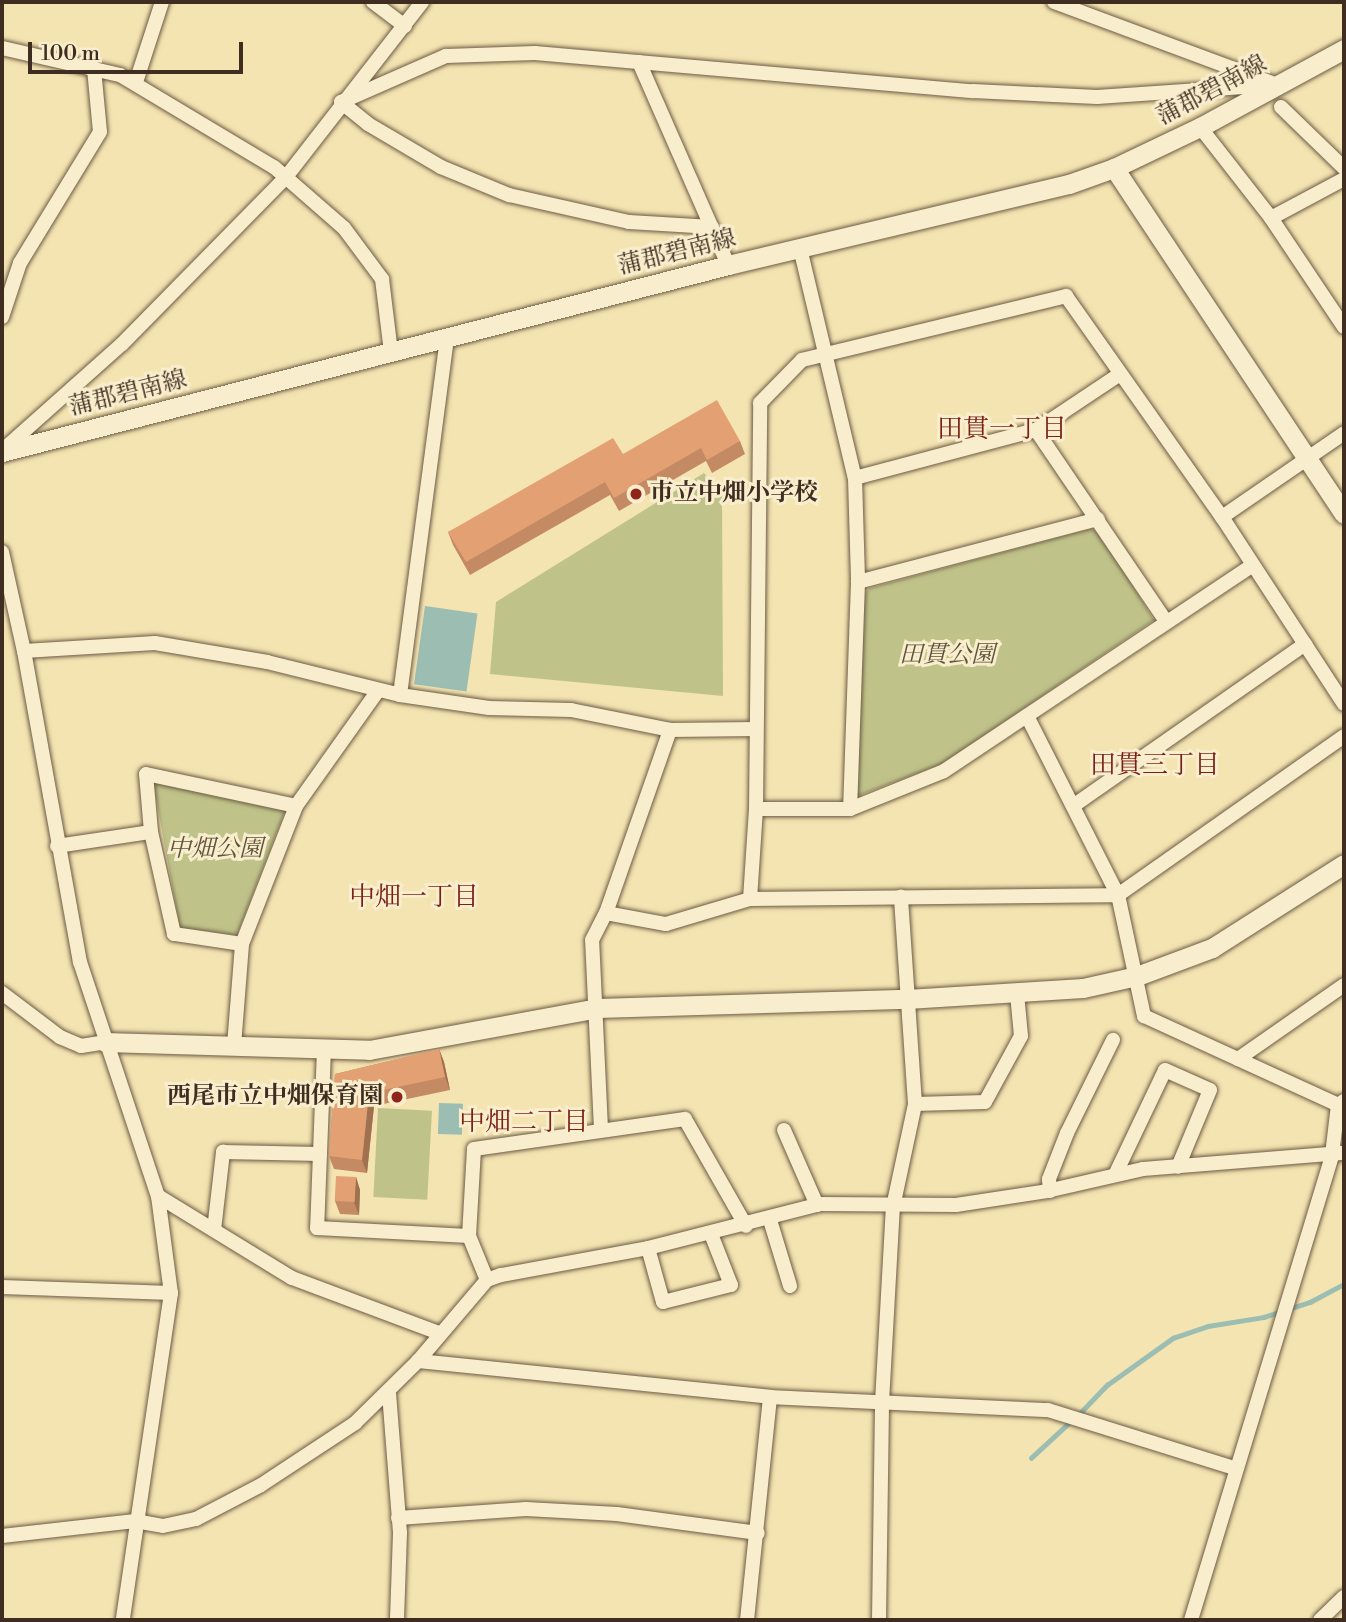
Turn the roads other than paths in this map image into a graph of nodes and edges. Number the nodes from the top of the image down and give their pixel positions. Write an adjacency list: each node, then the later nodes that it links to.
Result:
1 (162, 2): 10 (street)
2 (373, 2): 5 (street)
3 (422, 2): 5 (street)
4 (1054, 2): 11 (street)
5 (405, 26): 12 (street)
6 (2, 48): 9 (street)
7 (1344, 49): 11 (street, 蒲郡碧南線)
8 (639, 62): 11 (street); 12 (street); 20 (street)
9 (94, 68): 10 (street); 23 (street)
10 (136, 82): 17 (street)
11 (1276, 84): 14 (street, 蒲郡碧南線)
12 (341, 102): 17 (street); 20 (street)
13 (1280, 107): 16 (street)
14 (1200, 127): 15 (street, 蒲郡碧南線); 19 (street)
15 (1114, 168): 21 (street, 蒲郡碧南線); 32 (street)
16 (1344, 168)
17 (286, 177): 26 (street); 31 (street)
18 (1344, 179): 19 (street)
19 (1271, 218): 24 (street)
20 (712, 227): 22 (street)
21 (800, 248): 22 (street, 蒲郡碧南線); 27 (street)
22 (728, 265): 25 (street, 蒲郡碧南線)
23 (2, 317)
24 (1344, 327)
25 (447, 338): 26 (street, 蒲郡碧南線); 44 (street)
26 (391, 352): 31 (street, 蒲郡碧南線)
27 (824, 355): 28 (street); 33 (street); 47 (street)
28 (1120, 374): 29 (street); 35 (street)
29 (1036, 430): 33 (street); 36 (street)
30 (1344, 433): 32 (street)
31 (2, 451)
32 (1307, 460): 34 (street); 35 (street)
33 (855, 478): 39 (street)
34 (1344, 514)
35 (1222, 517): 38 (street)
36 (1098, 519): 39 (street); 40 (street)
37 (2, 552): 42 (street)
38 (1251, 566): 40 (street); 41 (street)
39 (858, 582): 53 (street)
40 (1166, 621): 46 (street)
41 (1306, 644): 45 (street); 51 (street)
42 (24, 650): 43 (street); 55 (street)
43 (377, 692): 44 (street); 50 (street)
44 (400, 695): 48 (street)
45 (1344, 704)
46 (1027, 716): 51 (street); 53 (street)
47 (756, 729): 48 (street); 52 (street)
48 (670, 730): 60 (street)
49 (1344, 736): 57 (street)
50 (296, 806): 54 (street); 61 (street)
51 (1073, 806): 57 (street)
52 (756, 809): 53 (street); 59 (street)
53 (850, 809)
54 (151, 832): 55 (street); 61 (street)
55 (57, 846): 69 (street)
56 (1344, 864): 62 (street)
57 (1118, 895): 58 (street); 62 (street)
58 (901, 896): 59 (street); 66 (street)
59 (750, 900): 60 (street)
60 (606, 913): 67 (street)
61 (242, 944): 70 (street)
62 (1137, 976): 65 (street); 72 (street)
63 (1344, 985): 72 (street)
64 (2, 993): 69 (street)
65 (1017, 994): 66 (street); 74 (street)
66 (907, 999): 67 (street); 74 (street)
67 (597, 1008): 71 (street); 75 (street)
68 (1113, 1040): 81 (street)
69 (105, 1042): 70 (street); 82 (street)
70 (234, 1046): 71 (street)
71 (324, 1049): 77 (street)
72 (1238, 1059): 73 (street)
73 (1341, 1103): 78 (street)
74 (915, 1104): 84 (street)
75 (601, 1129): 86 (street); 89 (street)
76 (784, 1130): 83 (street)
77 (320, 1154): 87 (street); 89 (street)
78 (1338, 1154): 79 (street); 100 (street)
79 (1178, 1167): 80 (street); 80 (street)
80 (1115, 1175): 81 (street)
81 (1050, 1191): 84 (street)
82 (158, 1196): 87 (street); 94 (street)
83 (817, 1205): 84 (street); 85 (street)
84 (894, 1207): 99 (street)
85 (770, 1220): 86 (street); 92 (street)
86 (746, 1226): 88 (street)
87 (214, 1230): 95 (street)
88 (711, 1234): 90 (street); 90 (street)
89 (469, 1237): 91 (street)
90 (648, 1248): 91 (street)
91 (487, 1280): 95 (street)
92 (790, 1286)
93 (2, 1287): 94 (street)
94 (170, 1293): 102 (street)
95 (439, 1334): 96 (street)
96 (418, 1362): 97 (street); 98 (street)
97 (389, 1393): 101 (street); 102 (street)
98 (770, 1397): 99 (street); 103 (street)
99 (882, 1402): 100 (street); 109 (street)
100 (1234, 1468): 110 (street)
101 (398, 1518): 103 (street); 107 (street)
102 (135, 1521): 104 (street); 106 (street)
103 (758, 1533): 108 (street)
104 (2, 1536)
105 (1344, 1597): 111 (street)
106 (122, 1620)
107 (397, 1620)
108 (747, 1620)
109 (879, 1620)
110 (1191, 1620)
111 (1320, 1620)

